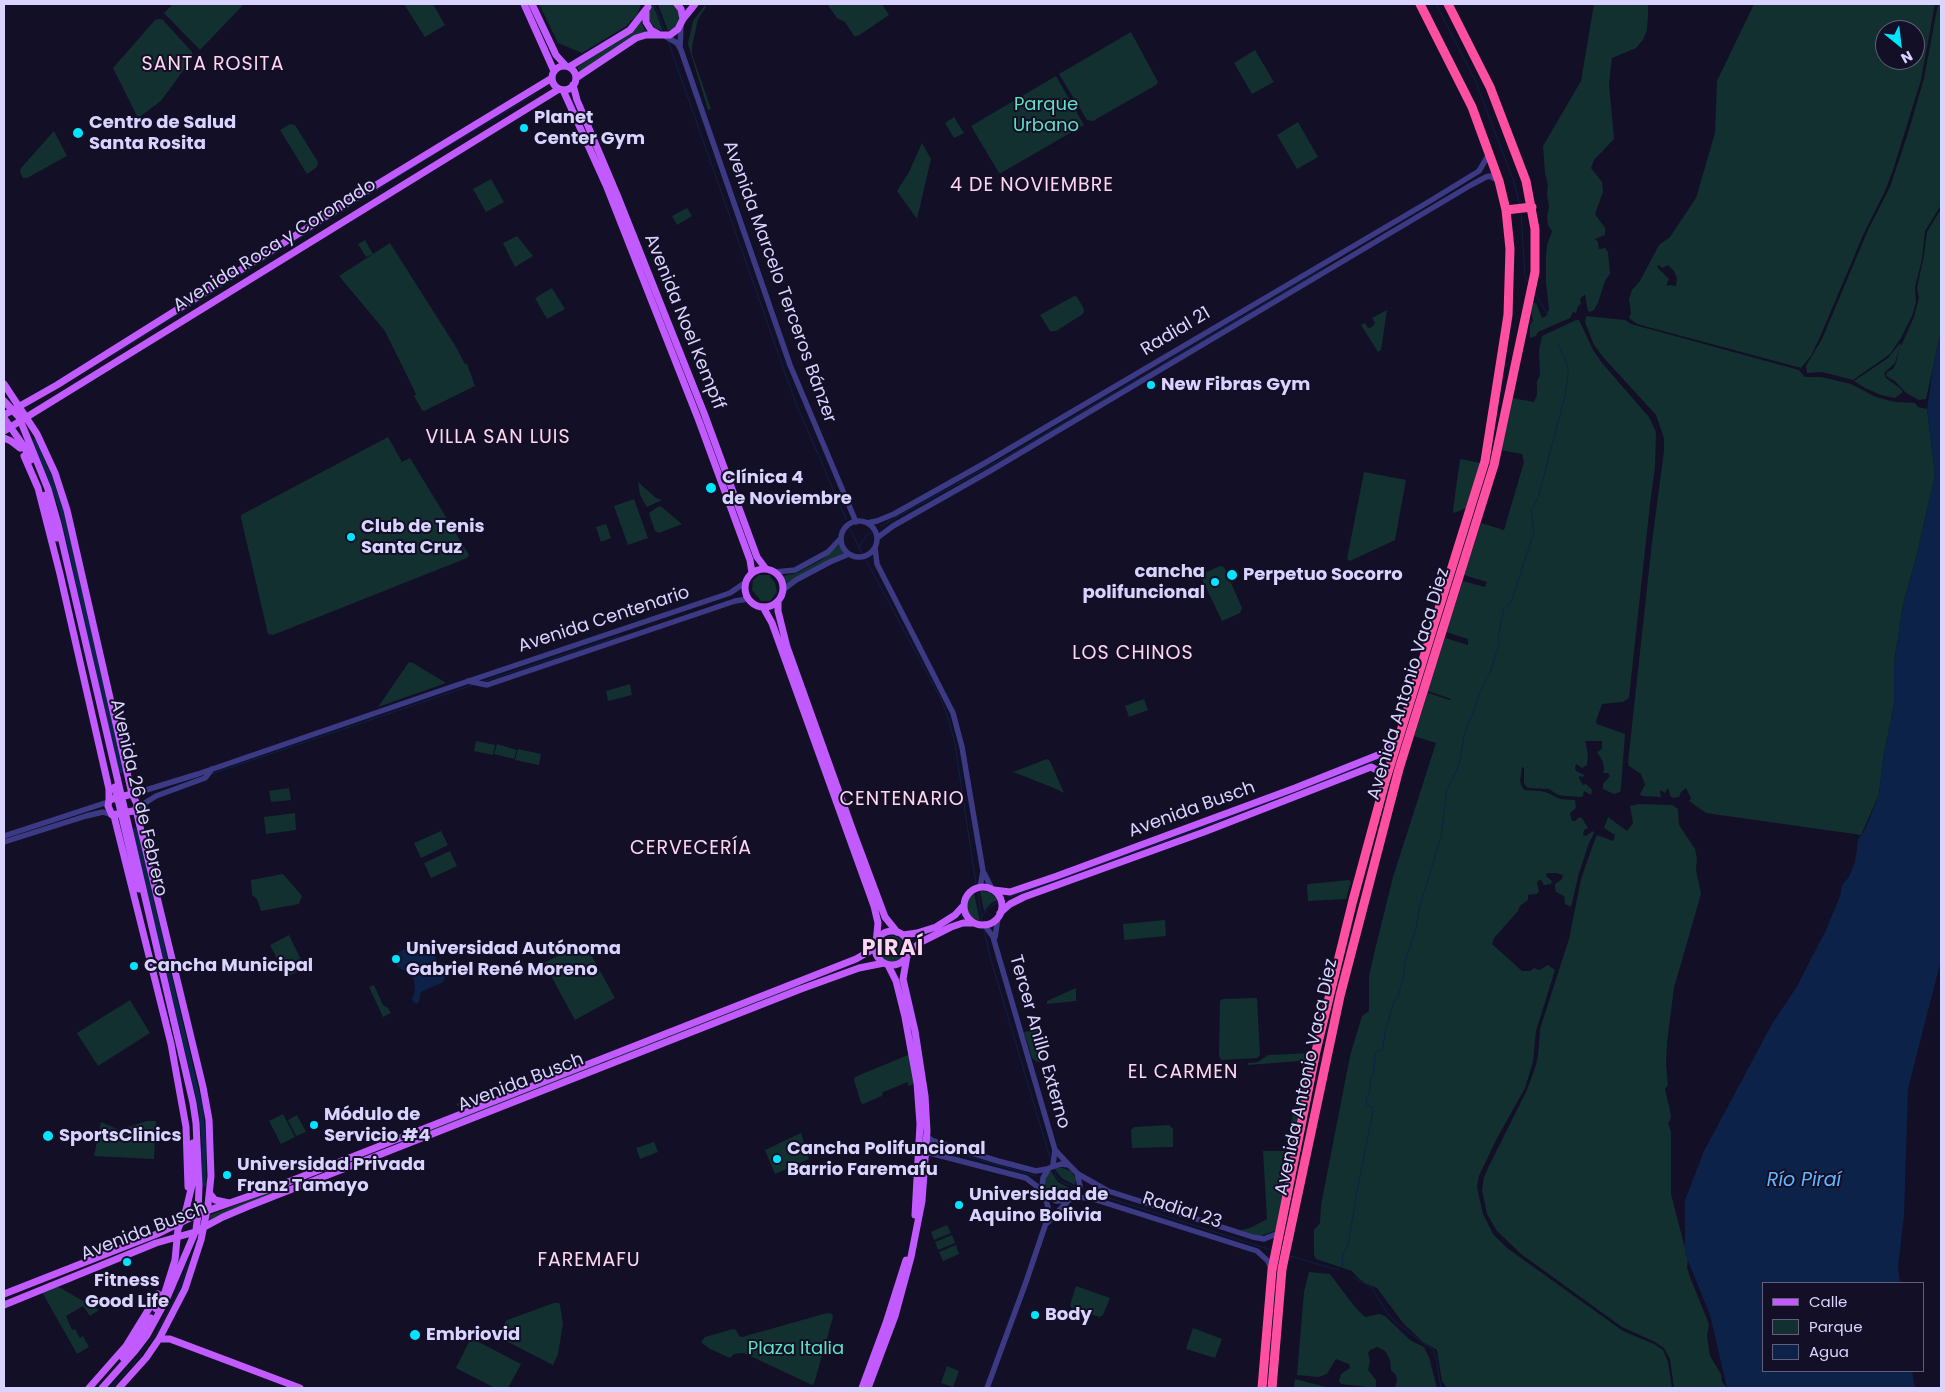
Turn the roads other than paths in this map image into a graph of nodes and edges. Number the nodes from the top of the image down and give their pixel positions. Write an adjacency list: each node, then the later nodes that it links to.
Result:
1 (524, 4): 12 (main road)
2 (532, 4): 11 (main road)
3 (678, 4): 8 (main road)
4 (695, 4): 8 (main road)
5 (1420, 4): 17 (highway, Avenida Antonio Vaca Diez)
6 (1448, 4): 25 (highway, Avenida Antonio Vaca Diez)
7 (649, 6): 9 (main road); 11 (main road)
8 (682, 22): 9 (main road); 10 (street, Avenida Marcelo Terceros Bánzer)
9 (662, 35): 10 (street); 13 (main road)
10 (681, 50): 58 (street, Avenida Marcelo Terceros Bánzer)
11 (567, 67): 12 (main road); 13 (main road)
12 (553, 75): 14 (main road); 31 (main road, Avenida Roca y Coronado)
13 (574, 82): 14 (main road); 16 (main road, Avenida Noel Kempff)
14 (561, 89): 15 (main road, Avenida Noel Kempff); 32 (main road, Avenida Roca y Coronado)
15 (580, 126): 16 (main road); 18 (main road, Avenida Noel Kempff)
16 (598, 146): 19 (main road, Avenida Noel Kempff)
17 (1489, 152): 20 (street, Radial 21); 21 (highway, Avenida Antonio Vaca Diez)
18 (595, 158): 19 (main road); 22 (main road, Avenida Noel Kempff)
19 (609, 173): 24 (main road, Avenida Noel Kempff)
20 (1467, 179): 23 (street); 29 (street, Radial 21)
21 (1499, 180): 23 (street, Radial 21); 26 (highway, Avenida Antonio Vaca Diez)
22 (606, 185): 24 (main road); 27 (main road, Avenida Noel Kempff)
23 (1471, 185): 29 (street, Radial 21)
24 (618, 197): 28 (main road, Avenida Noel Kempff)
25 (1530, 207): 26 (highway); 76 (highway, Avenida Antonio Vaca Diez)
26 (1509, 210): 75 (highway, Avenida Antonio Vaca Diez)
27 (630, 246): 28 (main road); 30 (main road, Avenida Noel Kempff)
28 (646, 266): 30 (main road); 33 (main road, Avenida Noel Kempff)
29 (1304, 279): 35 (street, Radial 21); 35 (street, Radial 21)
30 (647, 289): 34 (main road, Avenida Noel Kempff)
31 (191, 301): 32 (main road); 38 (main road, Avenida Roca y Coronado)
32 (197, 310): 40 (main road, Avenida Roca y Coronado)
33 (672, 331): 34 (main road); 36 (main road, Avenida Noel Kempff)
34 (673, 356): 36 (main road); 47 (main road, Avenida Noel Kempff)
35 (1148, 372): 48 (street, Radial 21); 48 (street, Radial 21)
36 (691, 380): 52 (main road, Avenida Noel Kempff)
37 (4, 384): 39 (main road, Avenida 26 de Febrero)
38 (57, 385): 40 (main road); 42 (main road, Avenida Roca y Coronado)
39 (10, 392): 42 (main road); 44 (main road, Avenida 26 de Febrero)
40 (60, 398): 43 (main road, Avenida Roca y Coronado)
41 (4, 400): 44 (main road, Avenida 26 de Febrero)
42 (33, 400): 44 (main road, Avenida Roca y Coronado)
43 (49, 404): 46 (main road, Avenida Roca y Coronado); 50 (main road)
44 (16, 408): 45 (main road, Avenida Roca y Coronado); 46 (main road, Avenida 26 de Febrero)
45 (4, 416): 49 (main road, Avenida 26 de Febrero)
46 (23, 420): 49 (main road, Avenida Roca y Coronado); 50 (main road, Avenida 26 de Febrero); 85 (main road, Avenida 26 de Febrero)
47 (699, 421): 52 (main road); 54 (main road, Avenida Noel Kempff)
48 (1067, 421): 55 (street, Radial 21); 55 (street, Radial 21)
49 (6, 428): 53 (main road, Avenida 26 de Febrero); 85 (main road, Avenida 26 de Febrero)
50 (37, 434): 84 (main road, Avenida 26 de Febrero)
51 (4, 438): 53 (main road)
52 (715, 441): 54 (main road); 56 (main road, Avenida Noel Kempff)
53 (20, 448): 87 (main road, Avenida 26 de Febrero)
54 (715, 463): 57 (main road, Avenida Noel Kempff)
55 (988, 467): 59 (street, Radial 21); 62 (street, Radial 21)
56 (729, 480): 57 (main road); 60 (main road, Avenida Noel Kempff)
57 (730, 506): 60 (main road); 69 (main road, Avenida Noel Kempff)
58 (856, 522): 59 (street); 61 (street)
59 (867, 523): 62 (street)
60 (746, 528): 67 (main road, Avenida Noel Kempff)
61 (841, 538): 64 (street); 68 (street)
62 (877, 538): 63 (street)
63 (875, 548): 65 (street); 66 (street)
64 (849, 554): 65 (street); 71 (street)
65 (866, 556): 66 (street)
66 (877, 564): 98 (street)
67 (766, 569): 68 (main road); 69 (main road)
68 (775, 572): 71 (main road)
69 (752, 574): 70 (main road)
70 (746, 582): 72 (main road); 77 (street, Avenida Centenario)
71 (783, 590): 73 (main road)
72 (748, 599): 74 (main road); 77 (street, Avenida Centenario)
73 (778, 602): 74 (main road); 78 (main road)
74 (763, 607): 78 (main road)
75 (1425, 651): 76 (highway); 79 (highway, Avenida Antonio Vaca Diez)
76 (1426, 677): 96 (highway, Avenida Antonio Vaca Diez)
77 (468, 681): 80 (street, Avenida Centenario)
78 (808, 715): 82 (main road); 86 (main road)
79 (1396, 744): 81 (highway, Avenida Antonio Vaca Diez); 83 (main road, Avenida Busch)
80 (210, 773): 84 (street, Avenida Centenario); 88 (street, Avenida Centenario)
81 (1385, 782): 83 (main road, Avenida Busch); 92 (highway, Avenida Antonio Vaca Diez)
82 (830, 786): 86 (main road); 90 (main road)
83 (1293, 793): 97 (main road, Avenida Busch)
84 (132, 794): 85 (main road); 88 (main road, Avenida 26 de Febrero)
85 (120, 796): 87 (main road); 91 (main road, Avenida 26 de Febrero)
86 (842, 798): 93 (main road)
87 (108, 801): 89 (street); 91 (main road, Avenida 26 de Febrero)
88 (137, 809): 91 (main road); 133 (main road, Avenida 26 de Febrero)
89 (86, 813): 91 (street); 94 (street); 95 (street)
90 (840, 813): 93 (main road); 107 (main road)
91 (119, 814): 115 (main road, Avenida 26 de Febrero); 116 (main road, Avenida 26 de Febrero); 142 (main road, Avenida 26 de Febrero)
92 (1376, 816): 96 (highway); 129 (highway, Avenida Antonio Vaca Diez)
93 (851, 826): 105 (main road)
94 (4, 836)
95 (4, 842)
96 (1377, 849): 139 (highway, Avenida Antonio Vaca Diez)
97 (1105, 864): 100 (main road, Avenida Busch); 102 (main road, Avenida Busch)
98 (983, 871): 99 (street); 100 (street)
99 (980, 887): 100 (main road); 101 (main road)
100 (993, 889): 102 (main road)
101 (964, 904): 103 (main road); 105 (main road)
102 (999, 916): 104 (main road); 106 (street, Tercer Anillo Externo)
103 (974, 923): 104 (main road); 108 (main road)
104 (984, 924): 106 (street, Tercer Anillo Externo)
105 (900, 934): 107 (main road); 108 (main road)
106 (995, 942): 123 (street, Tercer Anillo Externo)
107 (875, 945): 109 (main road); 110 (main road, Avenida Busch)
108 (908, 954): 109 (main road); 118 (main road)
109 (886, 964): 112 (main road, Avenida Busch); 114 (main road)
110 (808, 977): 111 (main road, Avenida Busch); 112 (main road)
111 (798, 981): 113 (main road); 117 (main road, Avenida Busch)
112 (812, 985): 113 (main road, Avenida Busch)
113 (801, 989): 119 (main road, Avenida Busch)
114 (905, 1016): 118 (main road); 120 (main road)
115 (171, 1020): 116 (main road); 134 (main road, Avenida 26 de Febrero)
116 (171, 1044): 134 (main road, Avenida 26 de Febrero)
117 (604, 1057): 119 (main road); 121 (main road, Avenida Busch)
118 (921, 1064): 120 (main road)
119 (607, 1066): 122 (main road, Avenida Busch)
120 (924, 1130): 124 (main road); 124 (main road); 125 (main road); 128 (street)
121 (404, 1136): 122 (main road); 131 (main road, Avenida Busch)
122 (407, 1144): 138 (main road, Avenida Busch)
123 (1055, 1150): 126 (street, Tercer Anillo Externo); 127 (street, Tercer Anillo Externo)
124 (926, 1152): 132 (street); 136 (main road)
125 (919, 1160): 136 (main road); 154 (main road)
126 (1053, 1165): 127 (street); 128 (street)
127 (1069, 1165): 130 (street)
128 (1047, 1170): 132 (street)
129 (1291, 1172): 139 (highway); 148 (highway, Avenida Antonio Vaca Diez)
130 (1078, 1174): 135 (street); 148 (street, Radial 23)
131 (278, 1186): 137 (main road, Avenida Busch); 138 (main road)
132 (1045, 1193): 135 (street); 144 (street)
133 (210, 1194): 137 (main road); 141 (main road, Avenida 26 de Febrero)
134 (189, 1195): 140 (main road, Avenida 26 de Febrero)
135 (1071, 1199): 144 (street); 152 (street, Radial 23)
136 (922, 1201): 158 (main road)
137 (232, 1203): 141 (main road, Avenida Busch)
138 (258, 1203): 145 (main road, Avenida Busch)
139 (1296, 1207): 168 (highway, Avenida Antonio Vaca Diez)
140 (186, 1208): 143 (main road, Avenida 26 de Febrero); 146 (main road)
141 (207, 1212): 142 (main road, Avenida Busch); 145 (main road, Avenida 26 de Febrero)
142 (198, 1214): 143 (main road, Avenida Busch); 147 (main road, Avenida 26 de Febrero)
143 (182, 1222): 146 (main road, Avenida Busch); 149 (main road, Avenida 26 de Febrero)
144 (1045, 1227): 176 (street)
145 (204, 1228): 147 (main road, Avenida Busch); 161 (main road, Avenida 26 de Febrero)
146 (166, 1230): 150 (main road, Avenida Busch)
147 (194, 1232): 149 (main road, Avenida Busch); 172 (main road, Avenida 26 de Febrero)
148 (1279, 1233): 152 (highway, Avenida Antonio Vaca Diez)
149 (177, 1239): 150 (main road, Avenida Busch); 151 (main road, Avenida 26 de Febrero)
150 (141, 1245): 153 (main road, Avenida Busch); 155 (main road, Avenida Busch)
151 (173, 1265): 160 (main road); 162 (main road)
152 (1272, 1270): 163 (highway, Avenida Antonio Vaca Diez)
153 (34, 1282): 155 (main road); 156 (main road, Avenida Busch)
154 (897, 1290): 158 (main road); 159 (main road)
155 (38, 1291): 157 (main road, Avenida Busch)
156 (4, 1294)
157 (4, 1305)
158 (895, 1316): 167 (main road)
159 (886, 1323): 167 (main road); 175 (main road)
160 (146, 1326): 162 (main road); 166 (main road)
161 (163, 1332): 164 (main road, Avenida 26 de Febrero); 165 (main road)
162 (135, 1334): 166 (main road); 170 (main road)
163 (1266, 1337): 168 (highway); 177 (highway, Avenida Antonio Vaca Diez)
164 (159, 1339): 165 (main road); 173 (main road, Avenida 26 de Febrero)
165 (170, 1339): 174 (main road)
166 (133, 1346): 171 (main road)
167 (880, 1355): 169 (main road)
168 (1274, 1355): 178 (highway, Avenida Antonio Vaca Diez)
169 (868, 1387)
170 (89, 1388)
171 (96, 1388)
172 (102, 1388)
173 (119, 1388)
174 (300, 1388)
175 (862, 1388)
176 (987, 1388)
177 (1262, 1388)
178 (1272, 1388)

